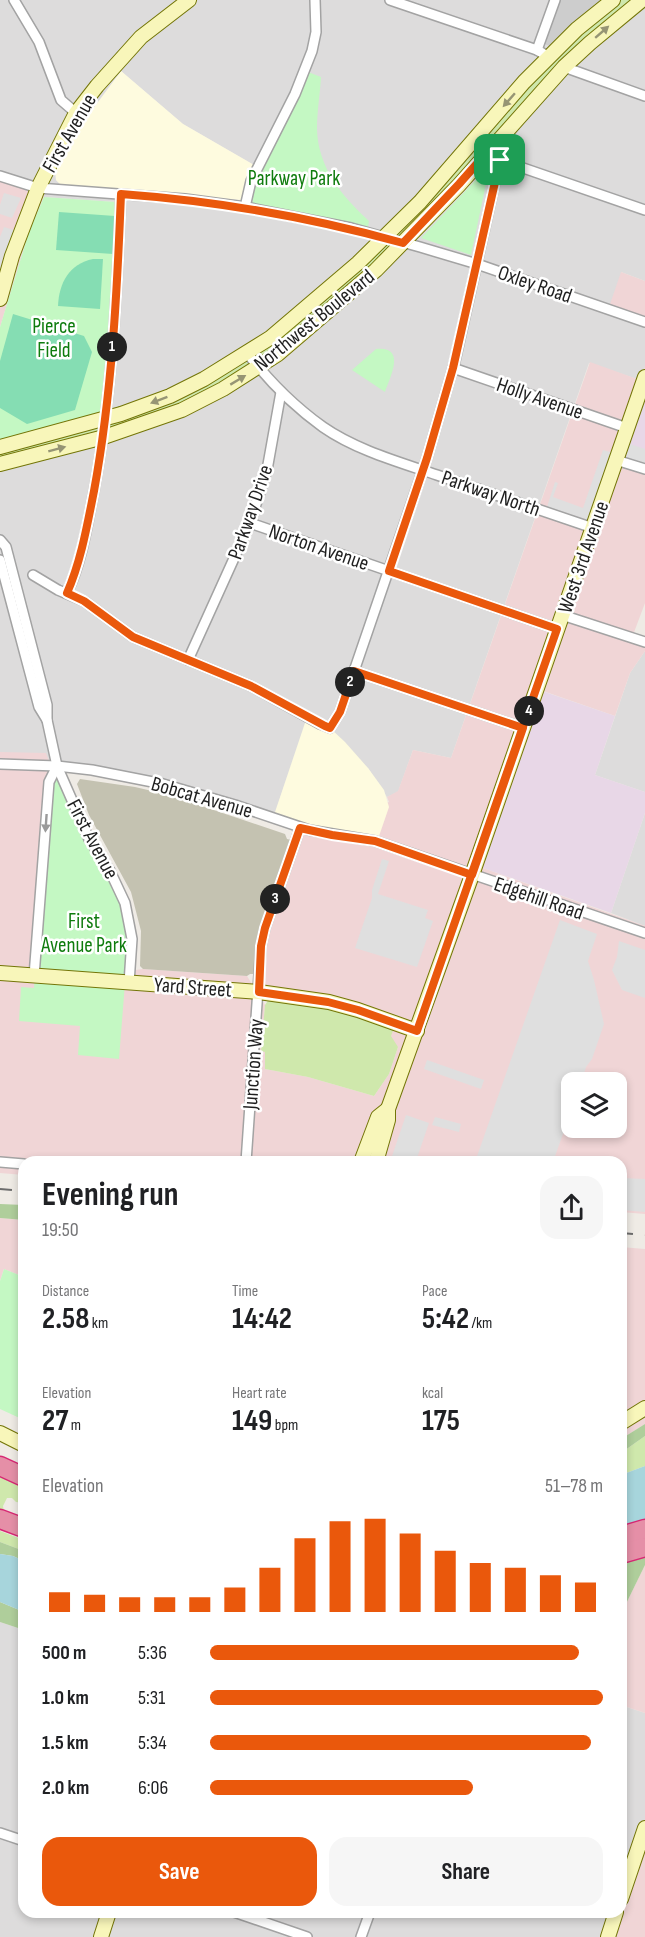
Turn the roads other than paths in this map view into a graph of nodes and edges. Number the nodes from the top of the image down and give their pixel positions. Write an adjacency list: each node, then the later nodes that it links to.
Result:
1 (14, 0): 11 (street)
2 (189, 0): 11 (main road, First Avenue)
3 (315, 0): 17 (street)
4 (390, 0): 8 (street)
5 (555, 0): 8 (street)
6 (613, 0): 8 (main road, Northwest Boulevard)
7 (642, 0): 9 (main road, Northwest Boulevard, one-way to 7)
8 (543, 54): 19 (main road, Northwest Boulevard, one-way to 19)
9 (564, 68): 10 (street); 12 (main road, Northwest Boulevard)
10 (645, 96)
11 (76, 113): 15 (main road, First Avenue)
12 (497, 141): 13 (street); 20 (main road, Northwest Boulevard)
13 (500, 160): 18 (street); 21 (street)
14 (0, 176): 15 (street, Oxley Road)
15 (38, 188): 16 (street, Oxley Road); 22 (main road, First Avenue)
16 (121, 194): 17 (street, Oxley Road); 29 (street)
17 (245, 207): 19 (street, Oxley Road)
18 (645, 210)
19 (384, 238): 20 (street, Oxley Road); 24 (main road, Northwest Boulevard)
20 (403, 243): 21 (street, Oxley Road); 25 (main road, Northwest Boulevard)
21 (477, 264): 23 (street, Oxley Road); 26 (street)
22 (0, 299)
23 (645, 322)
24 (248, 354): 25 (street, Parkway North); 29 (main road, Northwest Boulevard, one-way to 29)
25 (258, 368): 28 (street, Parkway North); 31 (main road, Northwest Boulevard, one-way to 25)
26 (453, 368): 30 (street, Holly Avenue); 35 (street)
27 (645, 377): 30 (main road, West 3rd Avenue)
28 (281, 392): 35 (street, Parkway North); 37 (street, Parkway Drive)
29 (105, 417): 31 (street); 32 (main road, Northwest Boulevard)
30 (627, 428): 33 (main road, West 3rd Avenue)
31 (104, 437): 34 (main road, Northwest Boulevard, one-way to 31); 43 (street)
32 (0, 447)
33 (616, 460): 36 (street); 38 (main road, West 3rd Avenue)
34 (0, 464)
35 (423, 470): 38 (street, Parkway North); 41 (street)
36 (645, 470)
37 (250, 523): 41 (street, Norton Avenue); 47 (street, Parkway Drive)
38 (593, 528): 44 (main road, West 3rd Avenue)
39 (0, 540): 49 (street, First Avenue)
40 (0, 560): 49 (street, First Avenue)
41 (389, 571): 45 (street, Norton Avenue); 48 (street)
42 (33, 574): 43 (street)
43 (67, 593): 47 (street)
44 (562, 615): 45 (main road, West 3rd Avenue); 46 (street)
45 (557, 629): 50 (main road, West 3rd Avenue)
46 (645, 642)
47 (188, 660): 48 (street)
48 (354, 671): 50 (street)
49 (47, 720): 52 (street, First Avenue)
50 (523, 728): 55 (main road, West 3rd Avenue)
51 (0, 764): 52 (street, Bobcat Avenue)
52 (57, 766): 53 (street, Bobcat Avenue); 58 (street, First Avenue, one-way to 58); 59 (street, First Avenue)
53 (300, 828): 54 (street, Bobcat Avenue); 60 (street, Junction Way)
54 (400, 849): 55 (street, Edgehill Road)
55 (472, 875): 56 (street, Edgehill Road); 61 (main road, West 3rd Avenue)
56 (645, 933)
57 (0, 973): 58 (main road, Yard Street)
58 (34, 976): 59 (main road, Yard Street)
59 (129, 983): 60 (main road, Yard Street)
60 (259, 992): 61 (main road, Yard Street); 63 (street, Junction Way)
61 (417, 1031): 62 (main road, West 3rd Avenue)
62 (388, 1109): 64 (main road, West 3rd Avenue); 65 (main road, West 3rd Avenue)
63 (246, 1156)
64 (364, 1156)
65 (377, 1156)
66 (0, 1162): 67 (street)
67 (18, 1164)
68 (645, 1408): 69 (main road)
69 (627, 1419)
70 (0, 1433): 71 (main road)
71 (18, 1442)
72 (0, 1466): 73 (highway)
73 (18, 1474)
74 (0, 1519): 75 (highway)
75 (18, 1526)
76 (645, 1529): 77 (highway)
77 (627, 1534)
78 (645, 1547): 79 (highway)
79 (627, 1552)
80 (645, 1828): 83 (main road)
81 (0, 1833): 82 (street)
82 (18, 1837)
83 (627, 1881)
84 (107, 1918): 88 (main road)
85 (252, 1918): 89 (street)
86 (368, 1918): 90 (street)
87 (614, 1918): 91 (main road)
88 (101, 1937)
89 (307, 1937)
90 (362, 1937)
91 (608, 1937)

